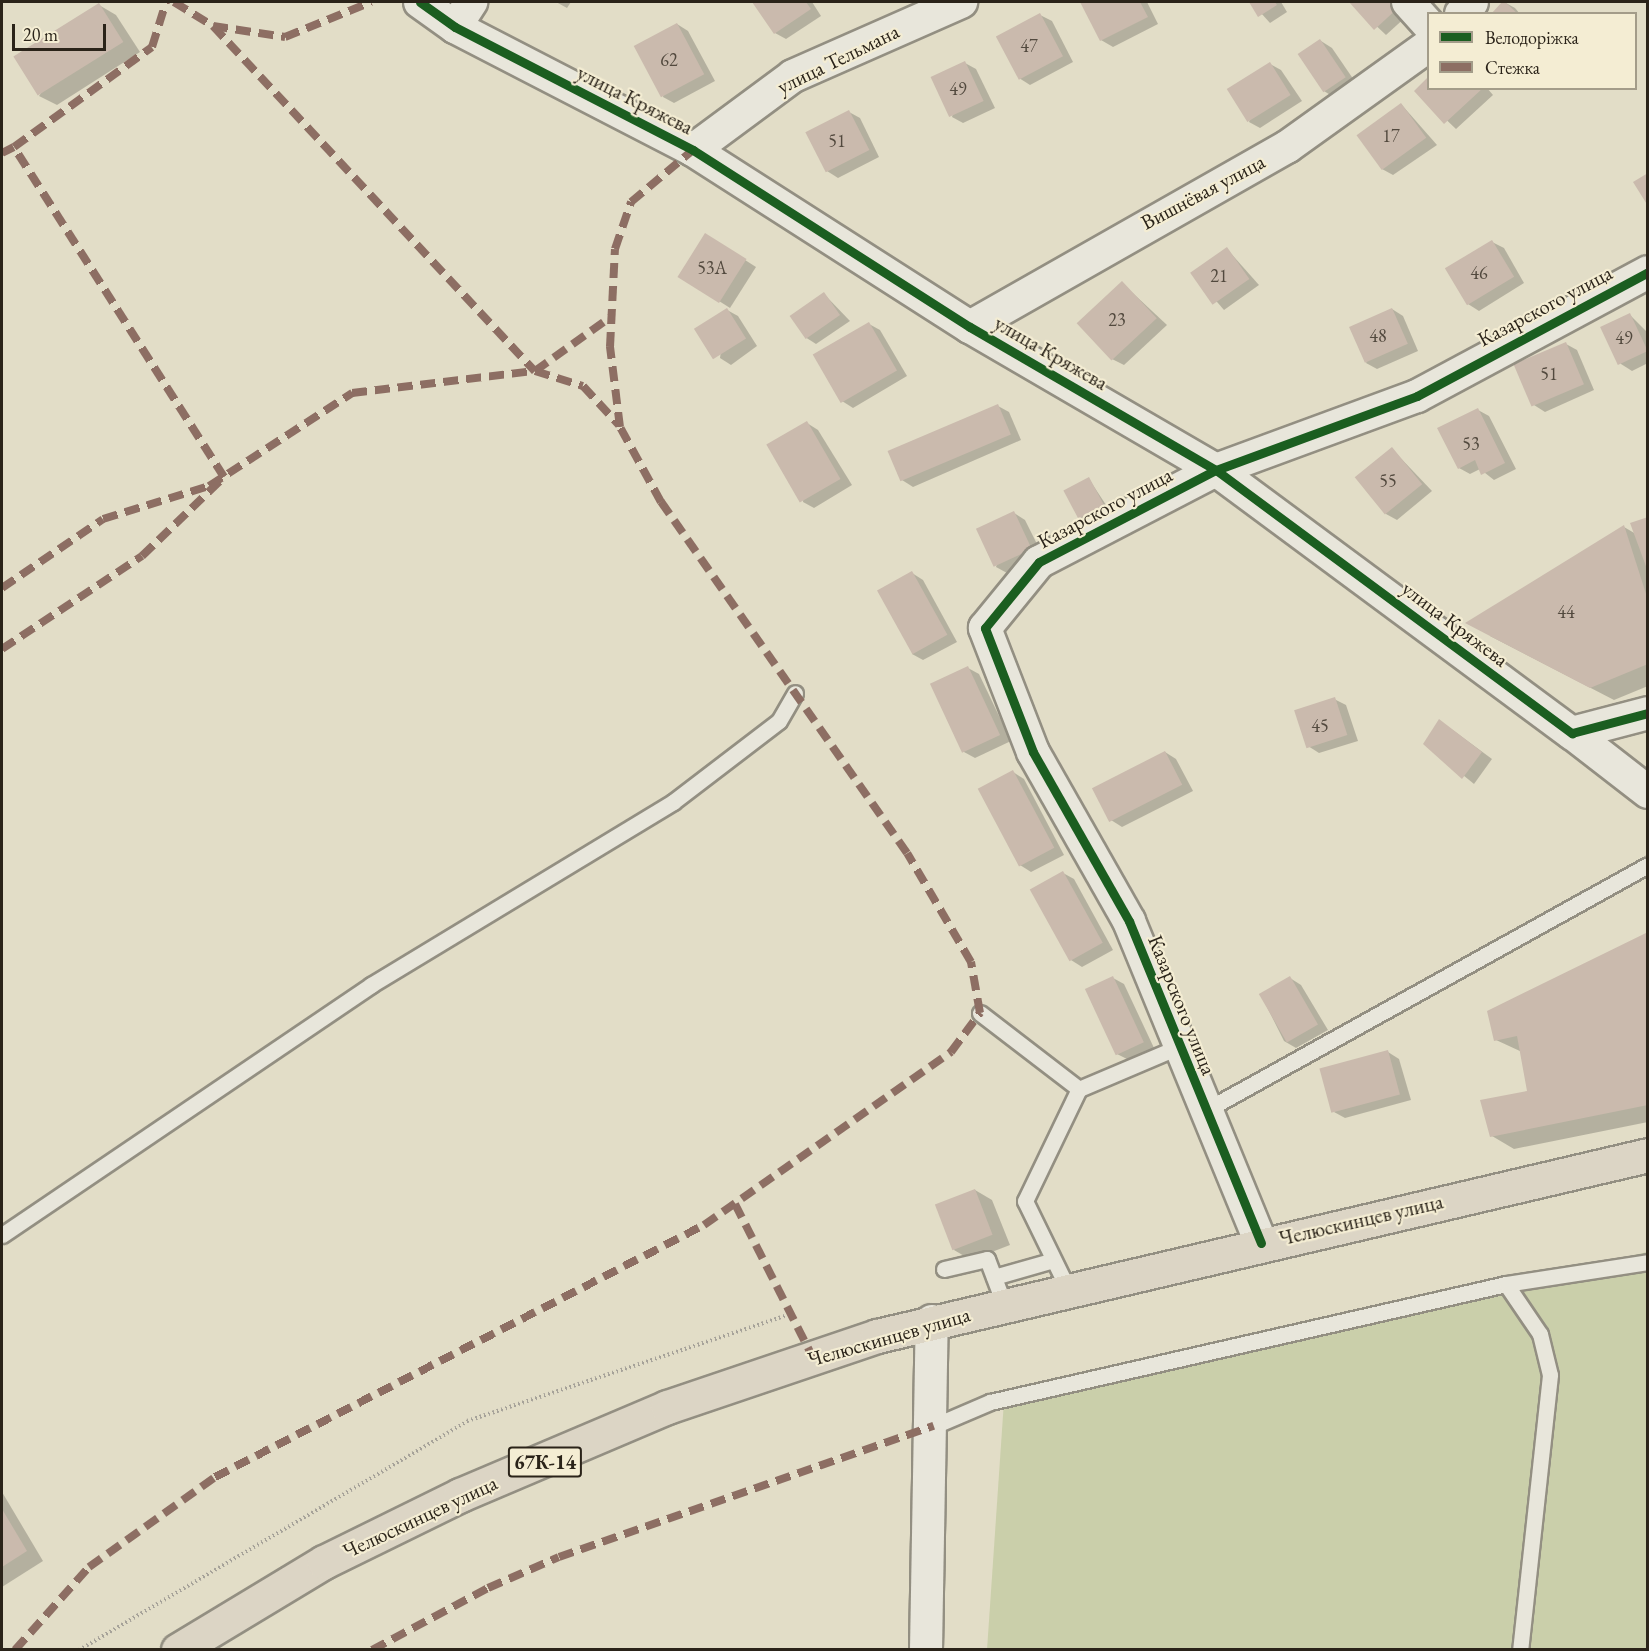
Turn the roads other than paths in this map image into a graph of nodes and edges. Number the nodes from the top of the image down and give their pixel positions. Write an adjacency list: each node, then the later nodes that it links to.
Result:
1 (420, 2): 4 (street, улица Кряжева)
2 (961, 2): 7 (street, улица Тельмана)
3 (1408, 2): 5 (street)
4 (463, 14): 7 (street, улица Кряжева)
5 (1427, 23)
6 (1427, 47): 9 (street, Вишнёвая улица)
7 (693, 150): 9 (street, улица Кряжева)
8 (1647, 272): 10 (street, Казарского улица)
9 (970, 327): 10 (street, улица Кряжева)
10 (1216, 470): 13 (street, улица Кряжева); 17 (street, Казарского улица)
11 (795, 693): 21 (lane)
12 (1647, 713): 13 (street)
13 (1572, 733): 14 (street, улица Кряжева)
14 (1647, 792)
15 (1647, 865): 19 (lane)
16 (980, 1013): 18 (lane)
17 (1178, 1047): 18 (lane); 19 (street, Казарского улица)
18 (1079, 1089): 23 (lane)
19 (1206, 1110): 22 (street, Казарского улица)
20 (1647, 1155): 22 (main road, Челюскинцев улица / 67К-14)
21 (2, 1235)
22 (1261, 1243): 27 (main road, Челюскинцев улица / 67К-14)
23 (1050, 1261): 27 (lane); 28 (lane)
24 (1647, 1262): 26 (lane)
25 (944, 1269): 28 (lane)
26 (1506, 1284): 30 (lane); 33 (lane)
27 (1068, 1289): 28 (main road, Челюскинцев улица / 67К-14)
28 (999, 1291): 29 (main road, Челюскинцев улица / 67К-14)
29 (932, 1321): 30 (street); 31 (main road, Челюскинцев улица / 67К-14)
30 (933, 1426): 32 (street)
31 (178, 1650)
32 (926, 1650)
33 (1520, 1650)

